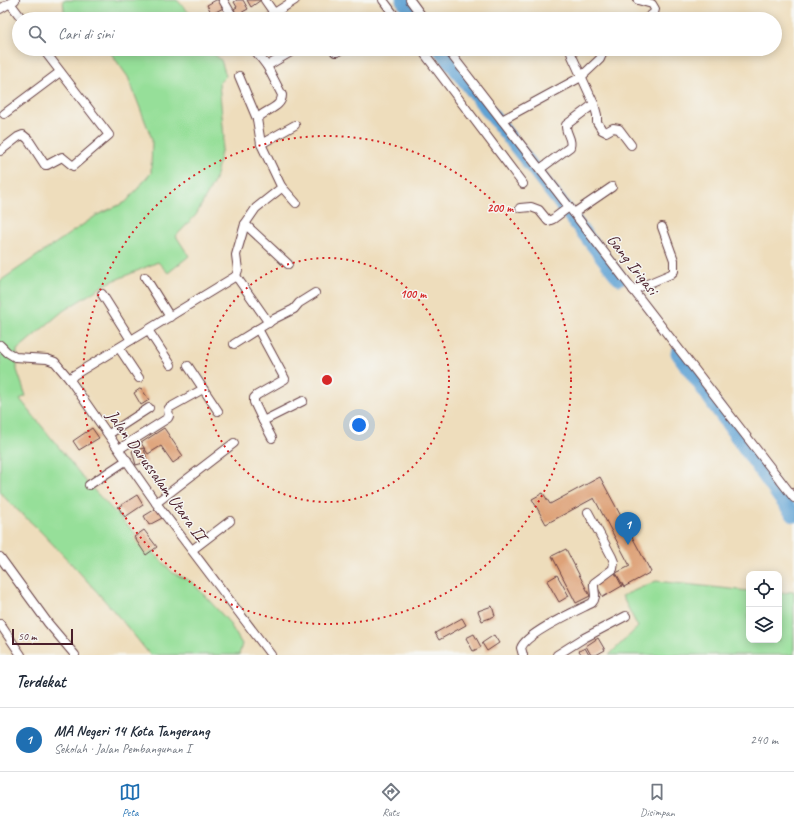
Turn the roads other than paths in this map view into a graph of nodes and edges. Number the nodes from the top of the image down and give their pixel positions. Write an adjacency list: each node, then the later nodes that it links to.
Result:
1 (223, 0): 10 (street)
2 (265, 0): 11 (street)
3 (296, 0): 12 (street)
4 (383, 0): 13 (street)
5 (410, 0): 14 (street)
6 (638, 0): 15 (street)
7 (13, 2): 8 (street); 9 (street)
8 (0, 9)
9 (18, 12)
10 (230, 12)
11 (273, 12)
12 (276, 12)
13 (391, 12)
14 (419, 12)
15 (654, 12)
16 (48, 56): 24 (street)
17 (259, 56): 23 (street)
18 (284, 56): 23 (street)
19 (426, 56): 36 (street)
20 (452, 56): 30 (street, Gang Irigasi)
21 (572, 56): 26 (street)
22 (601, 56): 26 (street)
23 (267, 66): 29 (street)
24 (60, 72): 28 (street); 34 (street)
25 (239, 76): 29 (street)
26 (581, 77): 27 (street); 30 (street)
27 (594, 104): 33 (street); 35 (street)
28 (4, 114)
29 (257, 119): 32 (street)
30 (502, 120): 35 (street, Gang Irigasi)
31 (295, 125): 32 (street)
32 (261, 144): 37 (street)
33 (631, 145)
34 (0, 151)
35 (540, 169): 41 (street, Gang Irigasi)
36 (523, 184)
37 (281, 186): 39 (street); 42 (street)
38 (612, 187): 41 (street)
39 (296, 203)
40 (520, 208): 41 (street)
41 (570, 209): 47 (street, Gang Irigasi)
42 (246, 224): 44 (street); 45 (street)
43 (662, 227): 47 (street)
44 (288, 264)
45 (236, 276): 50 (street); 51 (street)
46 (145, 277): 50 (street)
47 (633, 290): 73 (street, Gang Irigasi)
48 (315, 293): 51 (street)
49 (102, 294): 54 (street)
50 (170, 317): 53 (street)
51 (268, 322): 52 (street)
52 (258, 329): 55 (street); 66 (street)
53 (148, 330): 54 (street); 58 (street)
54 (131, 340): 57 (street)
55 (234, 344)
56 (0, 345): 61 (street, Jalan Darussalam Utara II)
57 (119, 348): 60 (street); 61 (street)
58 (171, 365)
59 (188, 366): 62 (street)
60 (139, 378)
61 (70, 380): 67 (street, Jalan Darussalam Utara II)
62 (203, 389): 65 (street); 70 (street)
63 (303, 401): 66 (street)
64 (149, 408): 67 (street)
65 (218, 411)
66 (263, 421): 68 (street)
67 (109, 434): 70 (street, Jalan Darussalam Utara II)
68 (272, 438)
69 (234, 443): 74 (street)
70 (119, 449): 71 (street, Jalan Darussalam Utara II)
71 (127, 460): 72 (street); 74 (street, Jalan Darussalam Utara II)
72 (89, 485)
73 (794, 498)
74 (156, 503): 77 (street, Jalan Darussalam Utara II)
75 (588, 512): 84 (street)
76 (230, 521): 77 (street)
77 (192, 550): 83 (street, Jalan Darussalam Utara II)
78 (0, 557): 82 (street)
79 (626, 616): 85 (street)
80 (0, 624): 81 (street)
81 (21, 655)
82 (75, 655)
83 (270, 655)
84 (524, 655)
85 (557, 655)

